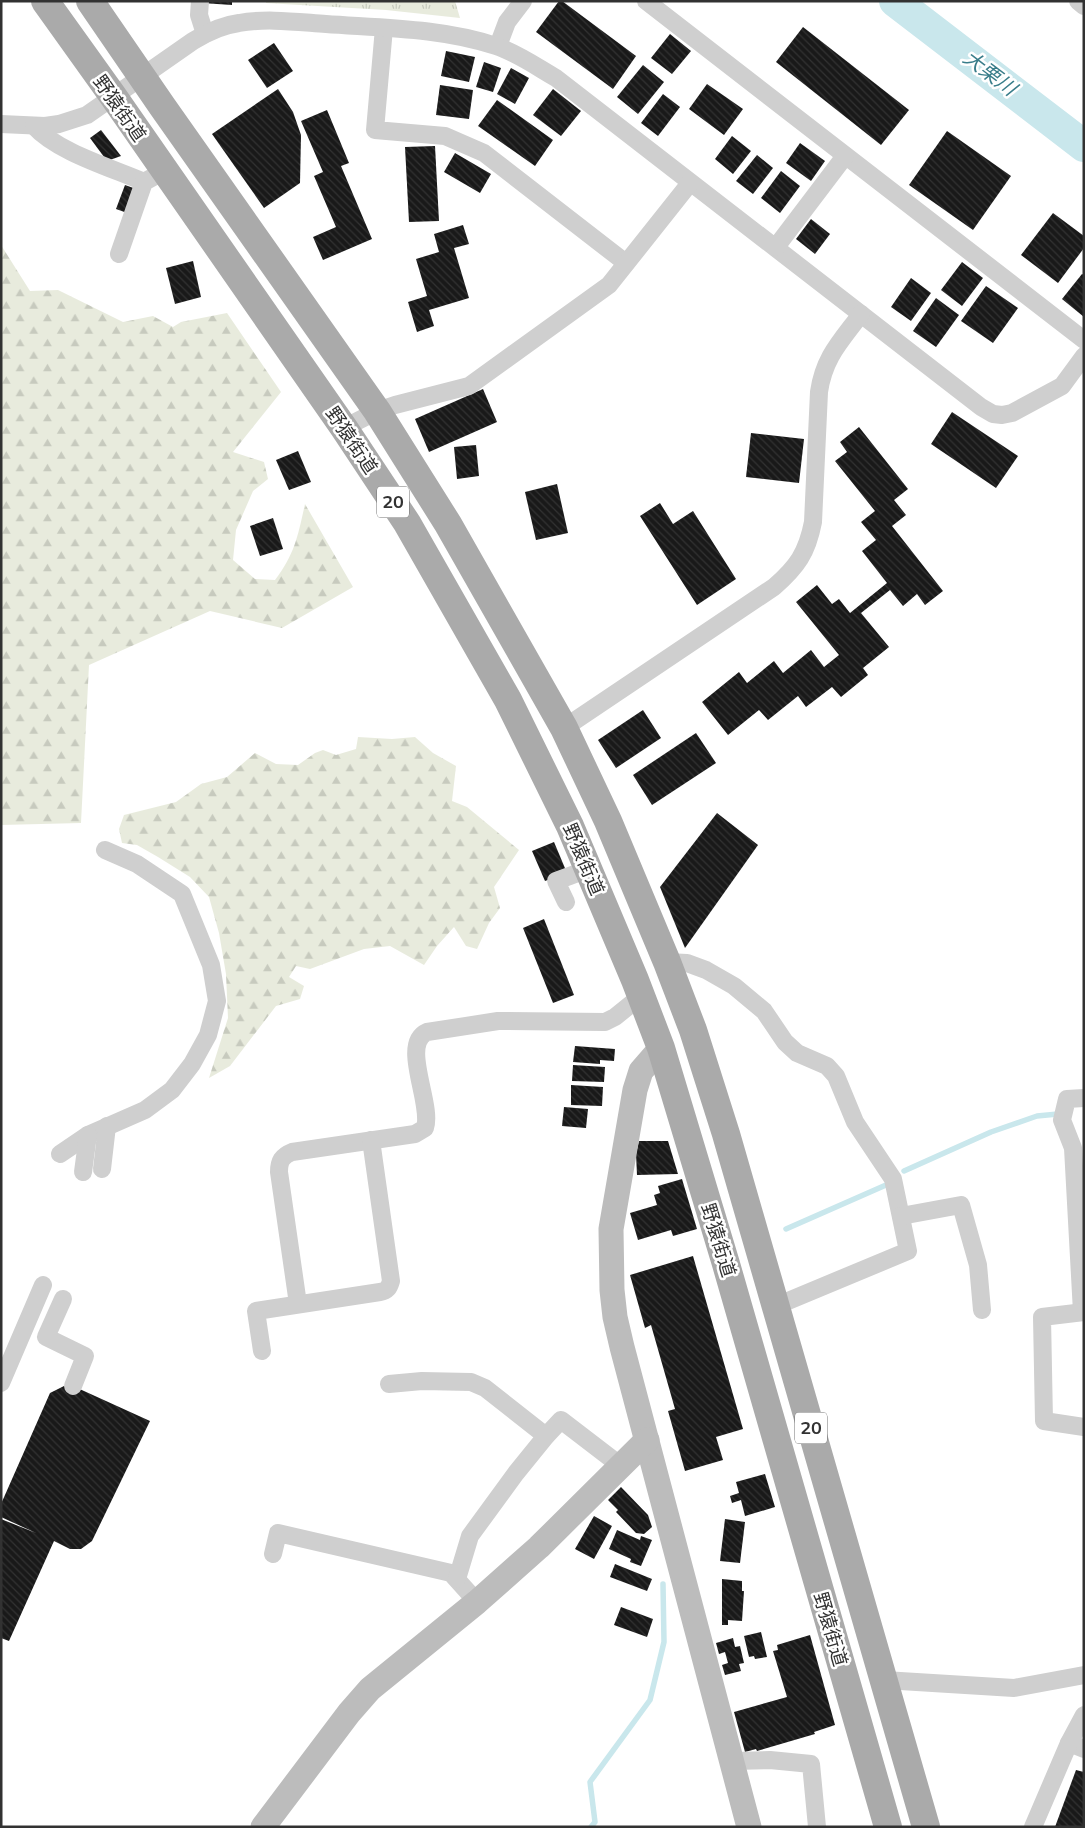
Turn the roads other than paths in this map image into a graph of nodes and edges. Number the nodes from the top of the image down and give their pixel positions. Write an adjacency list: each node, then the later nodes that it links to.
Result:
1 (45, 1): 12 (main road, 野猿街道 / 20)
2 (90, 1): 11 (main road, 野猿街道 / 20)
3 (200, 1): 9 (street)
4 (523, 1): 10 (street)
5 (646, 1): 15 (street)
6 (1078, 1): 7 (street)
7 (1084, 6)
8 (384, 28): 9 (street); 10 (street); 20 (street)
9 (205, 34): 11 (street)
10 (498, 46): 17 (street)
11 (142, 76): 12 (street); 24 (main road, 野猿街道 / 20)
12 (113, 96): 14 (street); 16 (main road, 野猿街道 / 20)
13 (1, 124): 14 (street)
14 (34, 126): 16 (street)
15 (845, 156): 18 (street); 22 (street)
16 (154, 176): 19 (street); 25 (main road, 野猿街道 / 20)
17 (690, 183): 18 (street); 20 (street)
18 (776, 247): 21 (street)
19 (119, 254)
20 (626, 263): 24 (street)
21 (861, 314): 23 (street); 26 (street)
22 (1084, 340)
23 (1084, 356)
24 (377, 411): 25 (street); 26 (main road, 野猿街道 / 20)
25 (344, 428): 31 (main road, 野猿街道 / 20)
26 (564, 728): 30 (main road, 野猿街道 / 20)
27 (105, 850): 35 (street)
28 (575, 874): 29 (street)
29 (566, 902)
30 (667, 962): 32 (main road, 野猿街道 / 20); 43 (street)
31 (641, 996): 33 (main road, 野猿街道 / 20); 38 (street)
32 (693, 1030): 33 (main road); 36 (main road, 野猿街道 / 20)
33 (661, 1048): 39 (main road, 野猿街道 / 20); 56 (street)
34 (1084, 1098): 49 (street)
35 (107, 1126): 37 (street); 41 (street)
36 (726, 1134): 39 (main road); 47 (main road, 野猿街道 / 20)
37 (88, 1135): 40 (street); 42 (street)
38 (371, 1140): 46 (street); 46 (street)
39 (691, 1148): 63 (main road, 野猿街道 / 20)
40 (60, 1154)
41 (102, 1169)
42 (83, 1172)
43 (901, 1216): 47 (street); 48 (street)
44 (43, 1285): 51 (street)
45 (63, 1299): 53 (street)
46 (298, 1304): 50 (street)
47 (776, 1306): 62 (main road, 野猿街道 / 20)
48 (982, 1310)
49 (1083, 1312): 54 (street)
50 (262, 1351)
51 (1, 1382)
52 (389, 1384): 55 (street)
53 (73, 1386)
54 (1084, 1427)
55 (546, 1436): 57 (street); 59 (street)
56 (647, 1440): 57 (street); 66 (street)
57 (621, 1466): 60 (street)
58 (273, 1554): 59 (street)
59 (457, 1579): 60 (street)
60 (477, 1602): 67 (street)
61 (1084, 1675): 62 (street)
62 (884, 1680): 63 (main road); 71 (main road, 野猿街道 / 20)
63 (849, 1690): 70 (main road, 野猿街道 / 20)
64 (1084, 1715): 65 (street)
65 (1076, 1746): 72 (street)
66 (732, 1761): 68 (street); 69 (street)
67 (263, 1827)
68 (749, 1827)
69 (816, 1827)
70 (888, 1827)
71 (926, 1827)
72 (1033, 1827)

